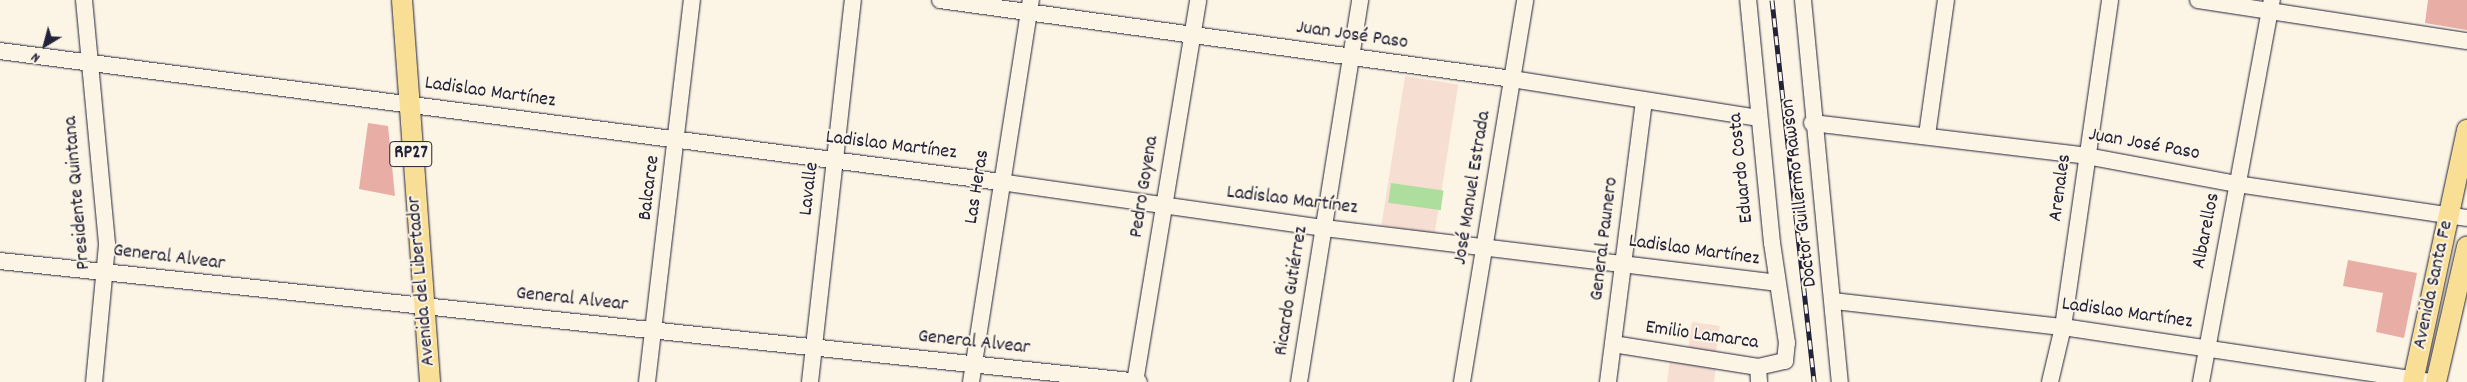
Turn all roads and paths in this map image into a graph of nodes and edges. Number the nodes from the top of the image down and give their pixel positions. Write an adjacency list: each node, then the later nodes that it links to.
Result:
1 (84, 0): 20 (street, Presidente Quintana)
2 (402, 0): 23 (main road, Avenida del Libertador / RP27)
3 (692, 0): 28 (street, Balcarce)
4 (853, 0): 30 (street, Lavalle)
5 (940, 0): 15 (street, Juan José Paso)
6 (1198, 0): 16 (street, Pedro Goyena)
7 (1360, 0): 19 (street, Ricardo Gutiérrez)
8 (1525, 0): 21 (street, José Manuel Estrada)
9 (1748, 0): 24 (street, Eduardo Costa)
10 (1803, 0): 25 (street, Doctor Guillermo Rawson)
11 (1946, 0): 27 (street)
12 (2110, 0): 29 (street, Arenales)
13 (2198, 0): 14 (street)
14 (2271, 5): 17 (street); 32 (street, Albarellos)
15 (1030, 6): 16 (street, Juan José Paso); 31 (street, Las Heras)
16 (1192, 37): 19 (street, Juan José Paso); 33 (street, Pedro Goyena)
17 (2467, 41)
18 (0, 51): 20 (street, Ladislao Martínez)
19 (1350, 57): 21 (street, Juan José Paso); 35 (street, Ricardo Gutiérrez)
20 (88, 64): 23 (street, Ladislao Martínez); 40 (street, Presidente Quintana)
21 (1512, 79): 22 (street, Juan José Paso); 36 (street, José Manuel Estrada)
22 (1644, 102): 24 (street, Juan José Paso); 39 (street, General Paunero)
23 (407, 103): 28 (street, Ladislao Martínez); 43 (main road, Avenida del Libertador / RP27)
24 (1758, 118): 41 (street, Eduardo Costa)
25 (1812, 123): 27 (street, Juan José Paso); 42 (street, Doctor Guillermo Rawson)
26 (2467, 130): 34 (main road, Avenida Santa Fe)
27 (1927, 135): 29 (street, Juan José Paso)
28 (678, 139): 30 (street, Ladislao Martínez); 45 (street, Balcarce)
29 (2087, 156): 32 (street, Juan José Paso); 44 (street, Arenales)
30 (835, 161): 31 (street, Ladislao Martínez); 48 (street, Lavalle)
31 (1000, 182): 33 (street, Ladislao Martínez); 50 (street, Las Heras)
32 (2238, 184): 34 (street, Juan José Paso); 47 (street, Albarellos)
33 (1163, 206): 35 (street, Ladislao Martínez); 58 (street, Pedro Goyena)
34 (2458, 217): 52 (main road, Avenida Santa Fe)
35 (1324, 228): 36 (street, Ladislao Martínez); 59 (street, Ricardo Gutiérrez)
36 (1486, 245): 39 (street, Ladislao Martínez); 60 (street, José Manuel Estrada)
37 (2467, 247): 52 (main road, Avenida Santa Fe)
38 (0, 261): 40 (street, General Alvear)
39 (1623, 263): 41 (street, Ladislao Martínez); 46 (street, General Paunero)
40 (107, 272): 43 (street, General Alvear); 53 (street, Presidente Quintana)
41 (1777, 283): 49 (street, Eduardo Costa)
42 (1834, 301): 44 (street, Ladislao Martínez); 62 (street, Doctor Guillermo Rawson)
43 (423, 307): 45 (street, General Alvear); 54 (main road, Avenida del Libertador / RP27)
44 (2063, 327): 47 (street, Ladislao Martínez); 63 (street, Arenales)
45 (654, 330): 48 (street, General Alvear); 55 (street, Balcarce)
46 (1612, 344): 51 (street, Emilio Lamarca); 61 (street, General Paunero)
47 (2207, 346): 52 (street, Ladislao Martínez); 64 (street, Albarellos)
48 (814, 348): 50 (street, General Alvear); 56 (street, Lavalle)
49 (1785, 361): 51 (street, Emilio Lamarca)
50 (972, 365): 57 (street, Las Heras); 58 (street, General Alvear)
51 (1759, 374)
52 (2424, 381)
53 (94, 382)
54 (430, 382)
55 (647, 382)
56 (810, 382)
57 (971, 382)
58 (1137, 382)
59 (1299, 382)
60 (1462, 382)
61 (1608, 382)
62 (1840, 382)
63 (2050, 382)
64 (2201, 382)

